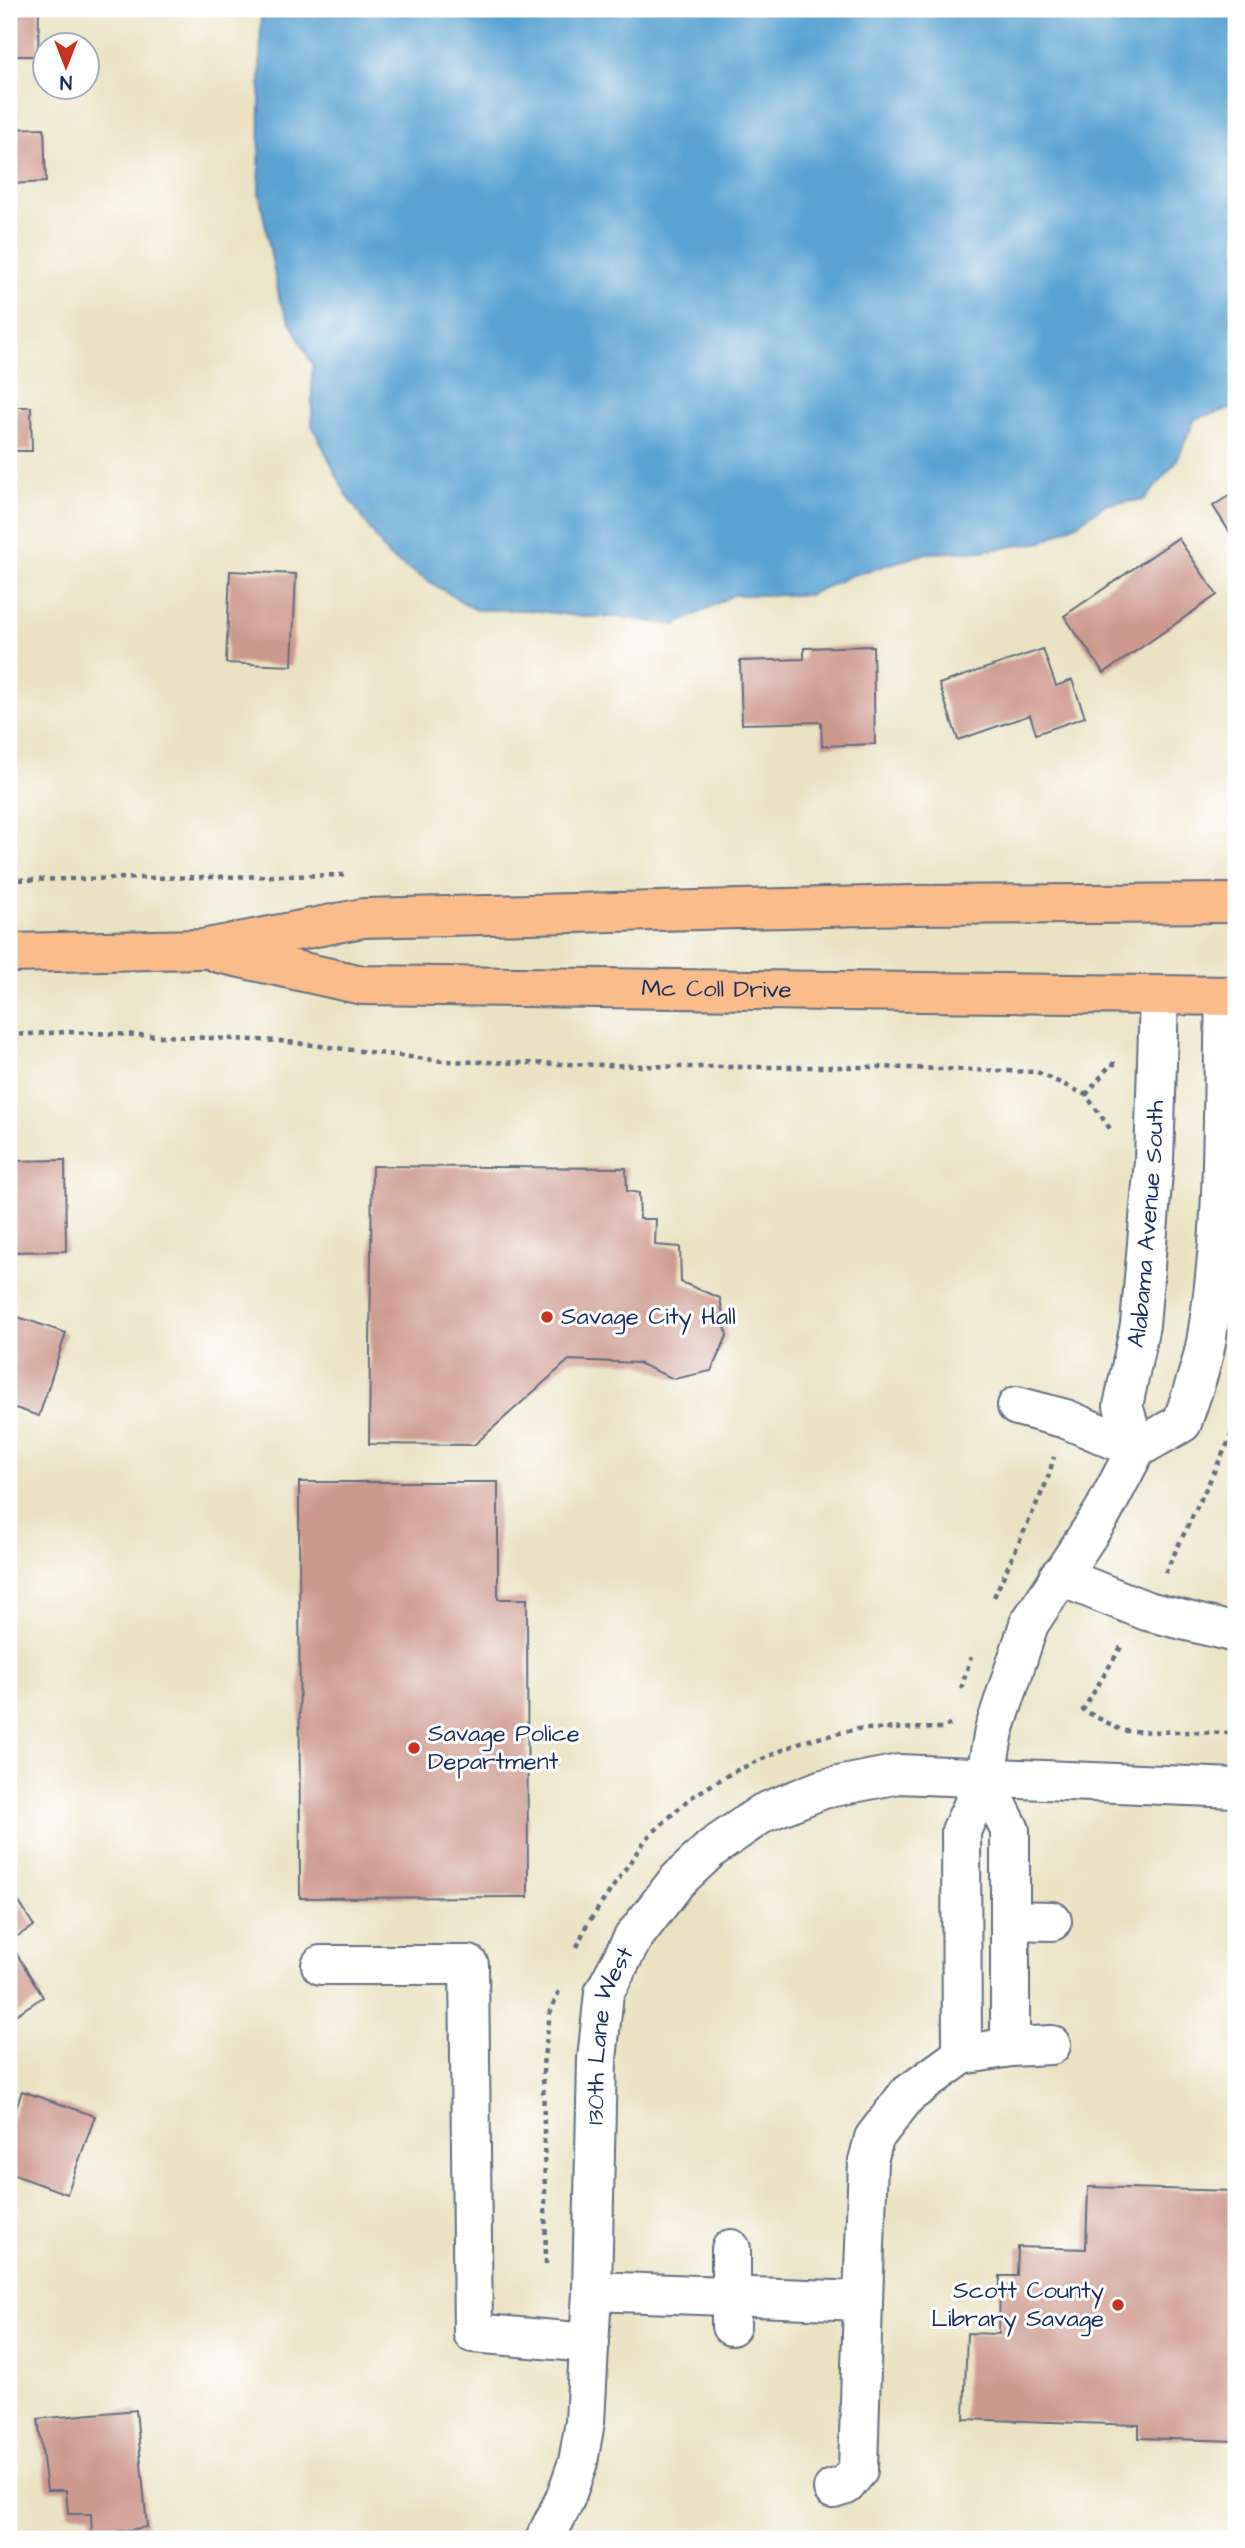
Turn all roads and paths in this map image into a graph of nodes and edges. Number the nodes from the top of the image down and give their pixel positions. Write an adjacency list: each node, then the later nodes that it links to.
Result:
1 (1236, 903): 2 (main road, Mc Coll Drive)
2 (202, 949): 3 (main road, Mc Coll Drive); 4 (main road, Mc Coll Drive)
3 (9, 953)
4 (1159, 996): 5 (main road, Mc Coll Drive); 12 (street, Alabama Avenue South)
5 (1231, 996): 8 (street)
6 (9, 1035): 7 (path)
7 (1112, 1142)
8 (1226, 1272): 12 (street)
9 (1017, 1406): 11 (street)
10 (1236, 1415): 16 (path)
11 (1066, 1419): 12 (street); 15 (path)
12 (1136, 1449): 13 (street)
13 (1059, 1576): 16 (street); 22 (street)
14 (1236, 1601): 17 (street)
15 (992, 1603)
16 (1147, 1611): 17 (street); 21 (path)
17 (1220, 1630)
18 (972, 1653): 19 (path)
19 (959, 1700)
20 (956, 1722): 26 (path)
21 (1236, 1733)
22 (985, 1779): 23 (street, 130th Lane West); 24 (street); 31 (street); 34 (street, 130th Lane West)
23 (1236, 1788)
24 (1010, 1920): 25 (street); 30 (street)
25 (1052, 1921)
26 (576, 1951)
27 (321, 1965): 37 (street)
28 (561, 1988): 33 (path)
29 (1051, 2045): 30 (street)
30 (1010, 2047): 31 (street)
31 (962, 2055): 35 (street)
32 (731, 2249): 36 (street)
33 (546, 2264)
34 (592, 2291): 36 (street); 37 (street, 130th Lane West)
35 (863, 2301): 36 (street); 38 (street)
36 (731, 2311)
37 (590, 2343): 39 (street, 130th Lane West)
38 (833, 2489)
39 (550, 2538)

